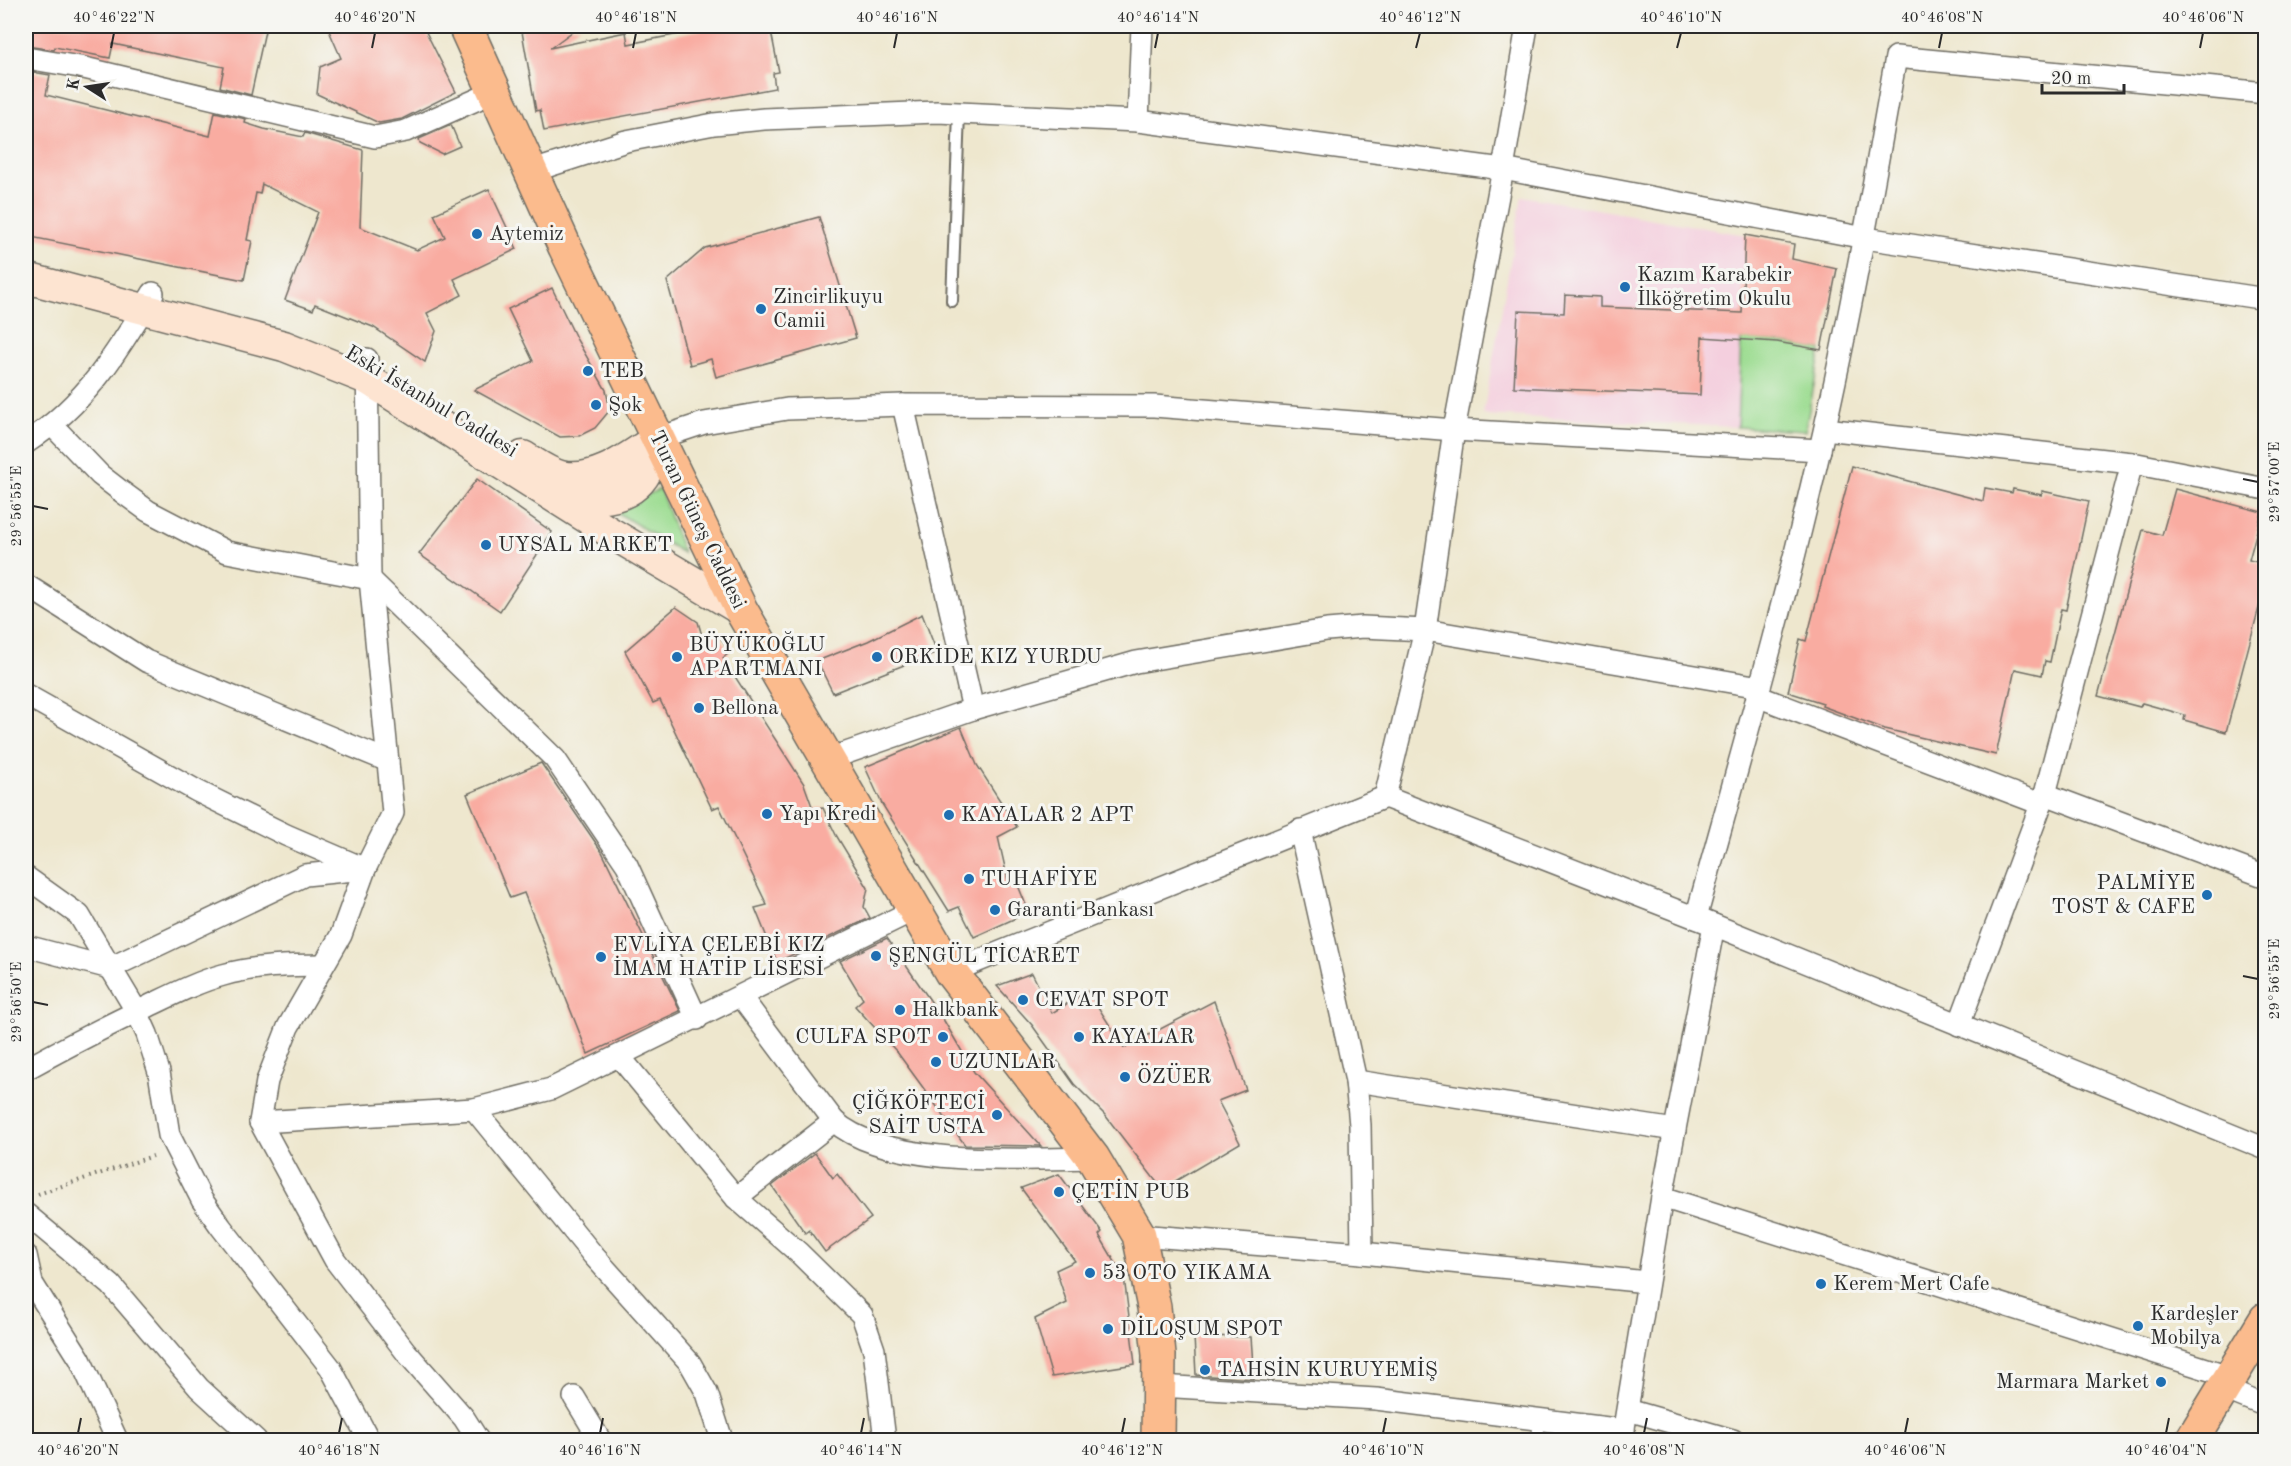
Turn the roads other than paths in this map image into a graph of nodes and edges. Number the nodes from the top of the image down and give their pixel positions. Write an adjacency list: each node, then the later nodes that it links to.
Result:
1 (1142, 26): 8 (street)
2 (1527, 26): 9 (street)
3 (469, 29): 5 (main road, Turan Güneş Caddesi)
4 (26, 58): 5 (street)
5 (496, 91): 10 (main road, Turan Güneş Caddesi)
6 (2265, 93): 11 (street)
7 (959, 113): 8 (street); 10 (street); 16 (lane)
8 (1138, 121): 9 (street)
9 (1503, 169): 11 (street); 21 (street)
10 (530, 172): 22 (main road, Turan Güneş Caddesi)
11 (1865, 238): 14 (street); 20 (street)
12 (26, 261): 15 (main road, Eski İstanbul Caddesi)
13 (26, 278): 15 (main road, Eski İstanbul Caddesi)
14 (2265, 299)
15 (148, 300): 17 (main road, Eski İstanbul Caddesi); 19 (street)
16 (952, 301)
17 (367, 369): 22 (main road, Eski İstanbul Caddesi); 27 (main road, Eski İstanbul Caddesi); 28 (street)
18 (903, 405): 21 (street); 22 (street); 34 (street)
19 (53, 426): 23 (street); 28 (street)
20 (1825, 429): 24 (street); 25 (street)
21 (1454, 430): 24 (street); 31 (street)
22 (657, 439): 27 (main road, Eski İstanbul Caddesi); 30 (main road, Turan Güneş Caddesi)
23 (26, 443)
24 (1820, 450): 32 (street)
25 (2132, 463): 26 (street); 38 (street)
26 (2265, 489)
27 (549, 494): 30 (main road, Eski İstanbul Caddesi)
28 (370, 579): 36 (street); 51 (street)
29 (26, 585): 36 (street)
30 (741, 610): 35 (main road, Turan Güneş Caddesi)
31 (1425, 630): 32 (street); 34 (street); 37 (street)
32 (1759, 692): 38 (street); 44 (street)
33 (26, 695): 40 (street)
34 (973, 709): 35 (street)
35 (826, 760): 43 (main road, Turan Güneş Caddesi)
36 (388, 761): 40 (street)
37 (1385, 797): 39 (street); 44 (street)
38 (2043, 799): 42 (street); 52 (street)
39 (1300, 830): 48 (street); 55 (street)
40 (365, 869): 46 (street); 47 (street)
41 (26, 877): 47 (street)
42 (2265, 877)
43 (914, 910): 48 (main road, Turan Güneş Caddesi); 49 (street)
44 (1705, 921): 52 (street); 59 (street)
45 (26, 946): 47 (street)
46 (323, 966): 50 (street); 58 (street)
47 (110, 968): 50 (street)
48 (951, 972): 61 (main road, Turan Güneş Caddesi)
49 (741, 997): 51 (street); 57 (street)
50 (137, 1012): 54 (street); 78 (street)
51 (697, 1019): 53 (street)
52 (1959, 1025): 60 (street)
53 (619, 1056): 56 (street); 63 (street)
54 (26, 1069)
55 (1356, 1081): 59 (street); 66 (street)
56 (474, 1109): 58 (street); 81 (street)
57 (834, 1121): 61 (street); 63 (street)
58 (260, 1122): 79 (street)
59 (1675, 1130): 62 (street)
60 (2265, 1149)
61 (1092, 1158): 65 (main road, Turan Güneş Caddesi)
62 (1662, 1197): 68 (street); 70 (street)
63 (736, 1198): 82 (street)
64 (26, 1214): 77 (street)
65 (1139, 1235): 66 (street); 71 (main road, Turan Güneş Caddesi)
66 (1362, 1254): 68 (street)
67 (26, 1255): 76 (street)
68 (1647, 1282): 75 (street)
69 (2265, 1318): 70 (main road)
70 (2228, 1383): 73 (street); 86 (main road)
71 (1160, 1386): 74 (street); 83 (main road, Turan Güneş Caddesi)
72 (574, 1397): 80 (street)
73 (2265, 1406)
74 (1540, 1419): 75 (street); 84 (lane)
75 (1625, 1427): 85 (street)
76 (117, 1440)
77 (256, 1440)
78 (369, 1440)
79 (478, 1440)
80 (600, 1440)
81 (722, 1440)
82 (885, 1440)
83 (1158, 1440)
84 (1536, 1440)
85 (1733, 1440)
86 (2192, 1440)

